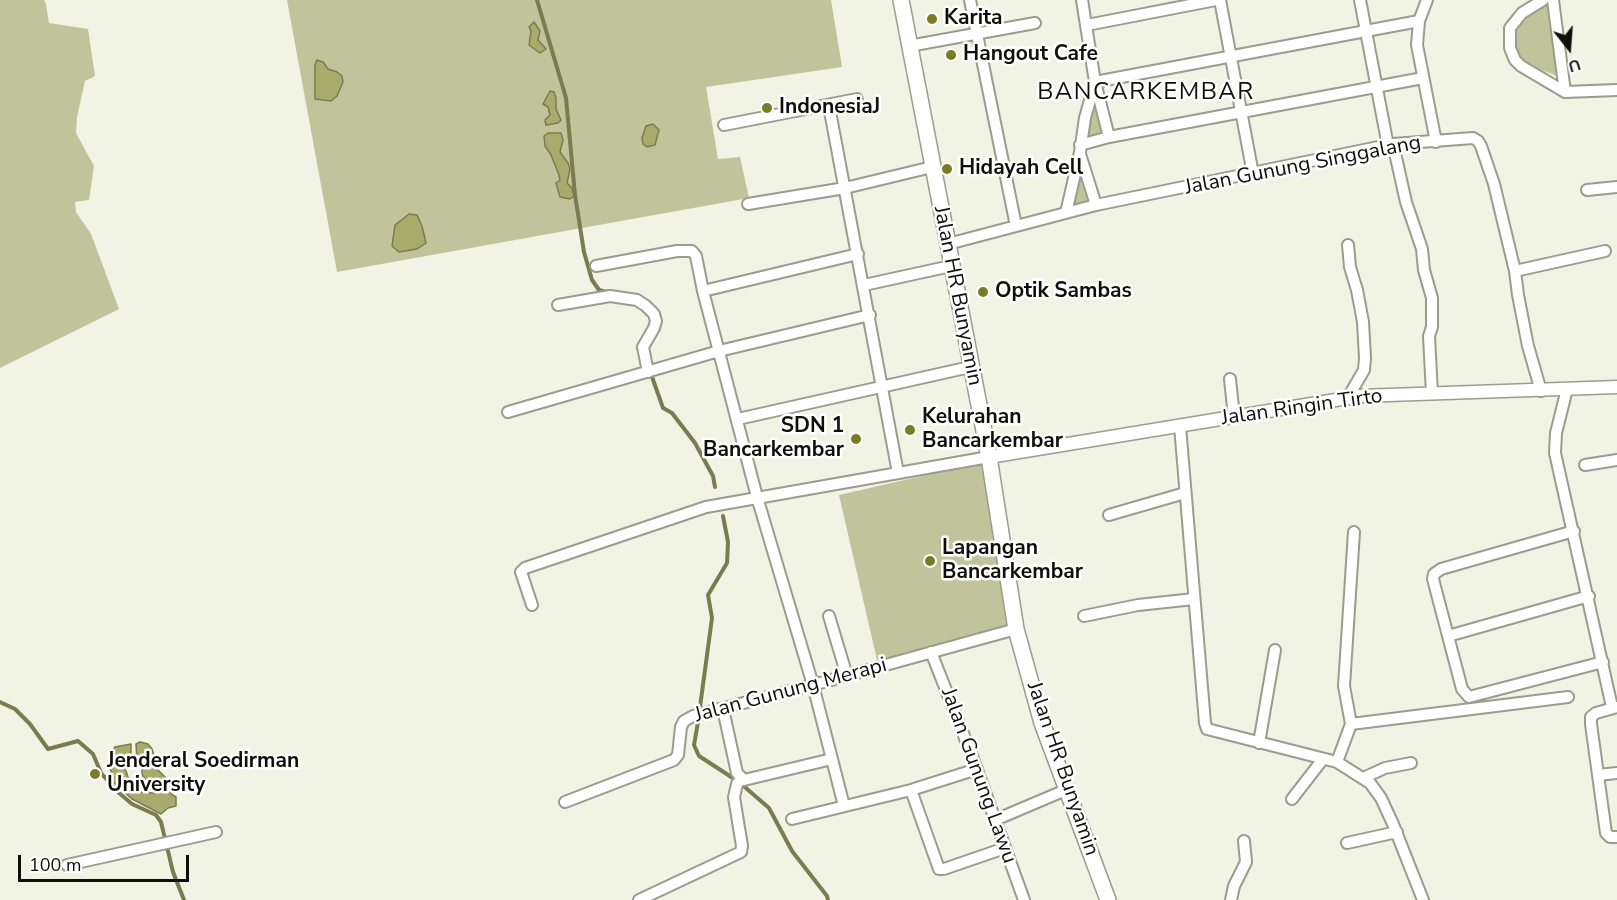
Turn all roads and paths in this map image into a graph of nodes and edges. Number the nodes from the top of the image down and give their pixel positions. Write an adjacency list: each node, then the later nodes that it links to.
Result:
1 (901, 0): 14 (main road, Jalan HR Bunyamin)
2 (970, 0): 13 (street)
3 (1082, 0): 11 (street)
4 (1218, 0): 11 (street); 15 (street)
5 (1360, 0): 12 (street)
6 (1427, 0): 9 (street)
7 (1543, 0): 20 (street)
8 (1553, 0): 20 (street)
9 (1419, 21): 12 (street); 16 (street)
10 (1035, 23): 13 (street)
11 (1087, 25): 17 (street)
12 (1366, 30): 15 (street); 18 (street)
13 (978, 33): 14 (street); 37 (street)
14 (909, 46): 29 (main road, Jalan HR Bunyamin)
15 (1230, 56): 17 (street); 23 (street)
16 (1424, 78): 18 (street); 26 (street)
17 (1095, 82): 25 (street); 28 (street)
18 (1377, 87): 23 (street); 27 (street)
19 (1617, 90): 20 (street)
20 (1565, 92)
21 (857, 99): 22 (street)
22 (829, 106): 24 (street); 32 (street)
23 (1241, 113): 25 (street); 30 (street)
24 (724, 125)
25 (1109, 137): 28 (street)
26 (1436, 142): 27 (street, Jalan Gunung Singgalang); 44 (street, Jalan Gunung Singgalang)
27 (1390, 145): 30 (street, Jalan Gunung Singgalang); 57 (street)
28 (1080, 149): 35 (street); 36 (street)
29 (932, 167): 32 (street); 38 (main road, Jalan HR Bunyamin)
30 (1253, 174): 35 (street, Jalan Gunung Singgalang)
31 (1617, 187): 33 (street)
32 (845, 188): 34 (street); 41 (street)
33 (1587, 190)
34 (748, 204)
35 (1096, 205): 36 (street, Jalan Gunung Singgalang)
36 (1066, 213): 37 (street, Jalan Gunung Singgalang)
37 (1016, 226): 38 (street, Jalan Gunung Singgalang)
38 (948, 244): 43 (main road, Jalan HR Bunyamin)
39 (1348, 245): 58 (street)
40 (1605, 251): 44 (street)
41 (858, 254): 45 (street); 46 (street)
42 (596, 266): 46 (street)
43 (951, 266): 45 (street); 50 (main road, Jalan HR Bunyamin)
44 (1515, 271): 56 (street, Jalan Gunung Singgalang)
45 (864, 285): 48 (street)
46 (703, 291): 49 (street)
47 (558, 306): 51 (street)
48 (870, 315): 49 (street); 53 (street)
49 (719, 351): 51 (street); 61 (street)
50 (970, 367): 53 (street); 63 (main road, Jalan HR Bunyamin)
51 (648, 372): 59 (street)
52 (1230, 379): 60 (street)
53 (883, 386): 61 (street); 66 (street)
54 (1617, 387): 55 (street, Jalan Ringin Tirto)
55 (1567, 389): 56 (street, Jalan Ringin Tirto); 70 (street)
56 (1541, 391): 57 (street, Jalan Ringin Tirto)
57 (1432, 394): 58 (street, Jalan Ringin Tirto)
58 (1347, 399): 60 (street, Jalan Ringin Tirto)
59 (508, 412)
60 (1234, 417): 62 (street, Jalan Ringin Tirto)
61 (738, 420): 68 (street)
62 (1180, 426): 63 (street, Jalan Ringin Tirto); 67 (street)
63 (989, 458): 66 (street); 77 (main road, Jalan HR Bunyamin)
64 (1617, 460): 65 (street)
65 (1585, 465)
66 (898, 473): 68 (street)
67 (1185, 493): 69 (street); 73 (street)
68 (757, 497): 74 (street); 83 (street)
69 (1109, 515)
70 (1574, 531): 72 (street); 78 (street)
71 (1353, 532): 87 (street)
72 (1589, 596): 78 (street); 81 (street)
73 (1194, 599): 76 (street); 88 (street)
74 (532, 605)
75 (829, 616): 82 (street)
76 (1084, 616)
77 (1016, 628): 80 (street, Jalan Gunung Merapi); 98 (main road, Jalan HR Bunyamin)
78 (1448, 636): 81 (street)
79 (1275, 650): 88 (street)
80 (931, 652): 82 (street, Jalan Gunung Merapi); 93 (street, Jalan Gunung Lawu)
81 (1603, 662): 85 (street)
82 (847, 676): 83 (street, Jalan Gunung Merapi)
83 (813, 685): 86 (street, Jalan Gunung Merapi); 89 (street)
84 (1568, 697): 87 (street)
85 (1615, 707): 95 (street)
86 (723, 709): 97 (street); 101 (street, Jalan Gunung Merapi)
87 (1351, 724): 91 (street)
88 (1259, 743): 90 (street)
89 (832, 759): 97 (street); 102 (street)
90 (1323, 759): 91 (street); 100 (street)
91 (1337, 762): 96 (street)
92 (1411, 763): 96 (street)
93 (977, 769): 99 (street); 104 (street, Jalan Gunung Lawu)
94 (1617, 773): 95 (street)
95 (1598, 775): 107 (street)
96 (1363, 778): 106 (street)
97 (739, 781): 112 (street)
98 (1068, 789): 104 (street); 114 (main road, Jalan HR Bunyamin)
99 (911, 790): 102 (street); 110 (street)
100 (1292, 799)
101 (565, 802)
102 (844, 806): 103 (street)
103 (792, 819)
104 (995, 820): 110 (street, Jalan Gunung Lawu)
105 (216, 832): 111 (street)
106 (1397, 832): 109 (street); 116 (street)
107 (1617, 837)
108 (1244, 842): 115 (street)
109 (1347, 843)
110 (1005, 848): 113 (street, Jalan Gunung Lawu)
111 (67, 865)
112 (639, 900)
113 (1024, 900)
114 (1108, 900)
115 (1231, 900)
116 (1423, 900)

